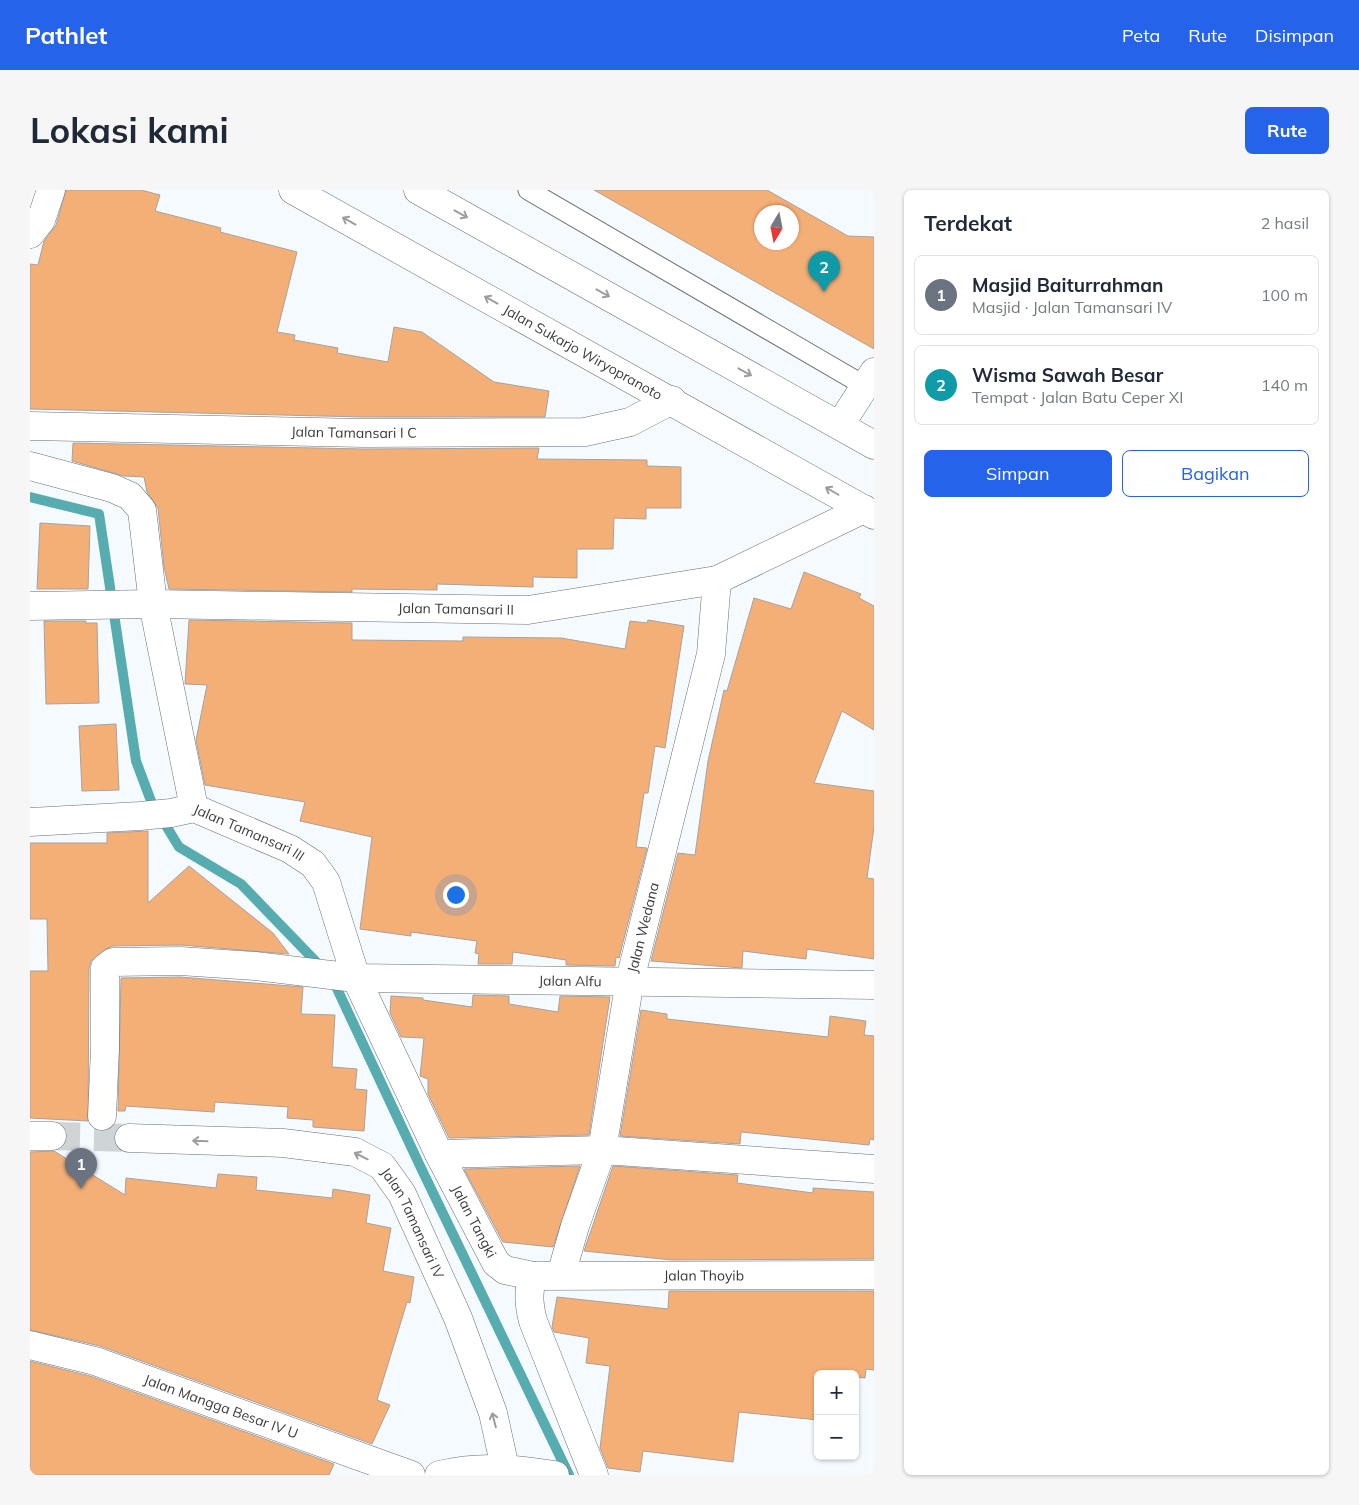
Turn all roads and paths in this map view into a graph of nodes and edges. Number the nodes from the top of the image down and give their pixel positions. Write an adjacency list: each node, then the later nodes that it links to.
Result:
1 (51, 190): 5 (street)
2 (293, 190): 7 (street, Jalan Sukarjo Wiryopranoto, one-way to 2)
3 (418, 190): 8 (street, one-way to 8)
4 (528, 190): 6 (lane)
5 (30, 234)
6 (870, 379): 8 (street)
7 (672, 400): 9 (street, Jalan Tamansari I C); 12 (street, Jalan Sukarjo Wiryopranoto, one-way to 7)
8 (840, 425): 10 (street)
9 (30, 426)
10 (874, 445)
11 (30, 466): 14 (street)
12 (869, 512): 13 (street, Jalan Tamansari II)
13 (717, 580): 14 (street, Jalan Tamansari II); 19 (street, Jalan Wedana)
14 (128, 605): 15 (street, Jalan Tamansari II); 16 (street)
15 (30, 606)
16 (182, 811): 17 (street, Jalan Tamansari III); 18 (street, Jalan Tamansari III)
17 (30, 822)
18 (352, 978): 19 (street, Jalan Alfu); 21 (street, Jalan Alfu); 24 (street, Jalan Tangki)
19 (630, 980): 20 (street, Jalan Alfu); 23 (street, Jalan Wedana)
20 (874, 985)
21 (102, 1116)
22 (130, 1138): 30 (street, Jalan Tamansari IV, one-way to 22)
23 (602, 1150): 24 (street); 25 (street); 26 (street, Jalan Wedana)
24 (440, 1154): 28 (street, Jalan Tangki)
25 (874, 1169)
26 (561, 1275): 27 (street, Jalan Thoyib); 28 (street, Jalan Thoyib)
27 (874, 1275)
28 (533, 1276): 34 (street)
29 (30, 1345): 31 (street, Jalan Mangga Besar IV U)
30 (516, 1469): 32 (street); 33 (street)
31 (411, 1475)
32 (439, 1475)
33 (556, 1475)
34 (594, 1475)

